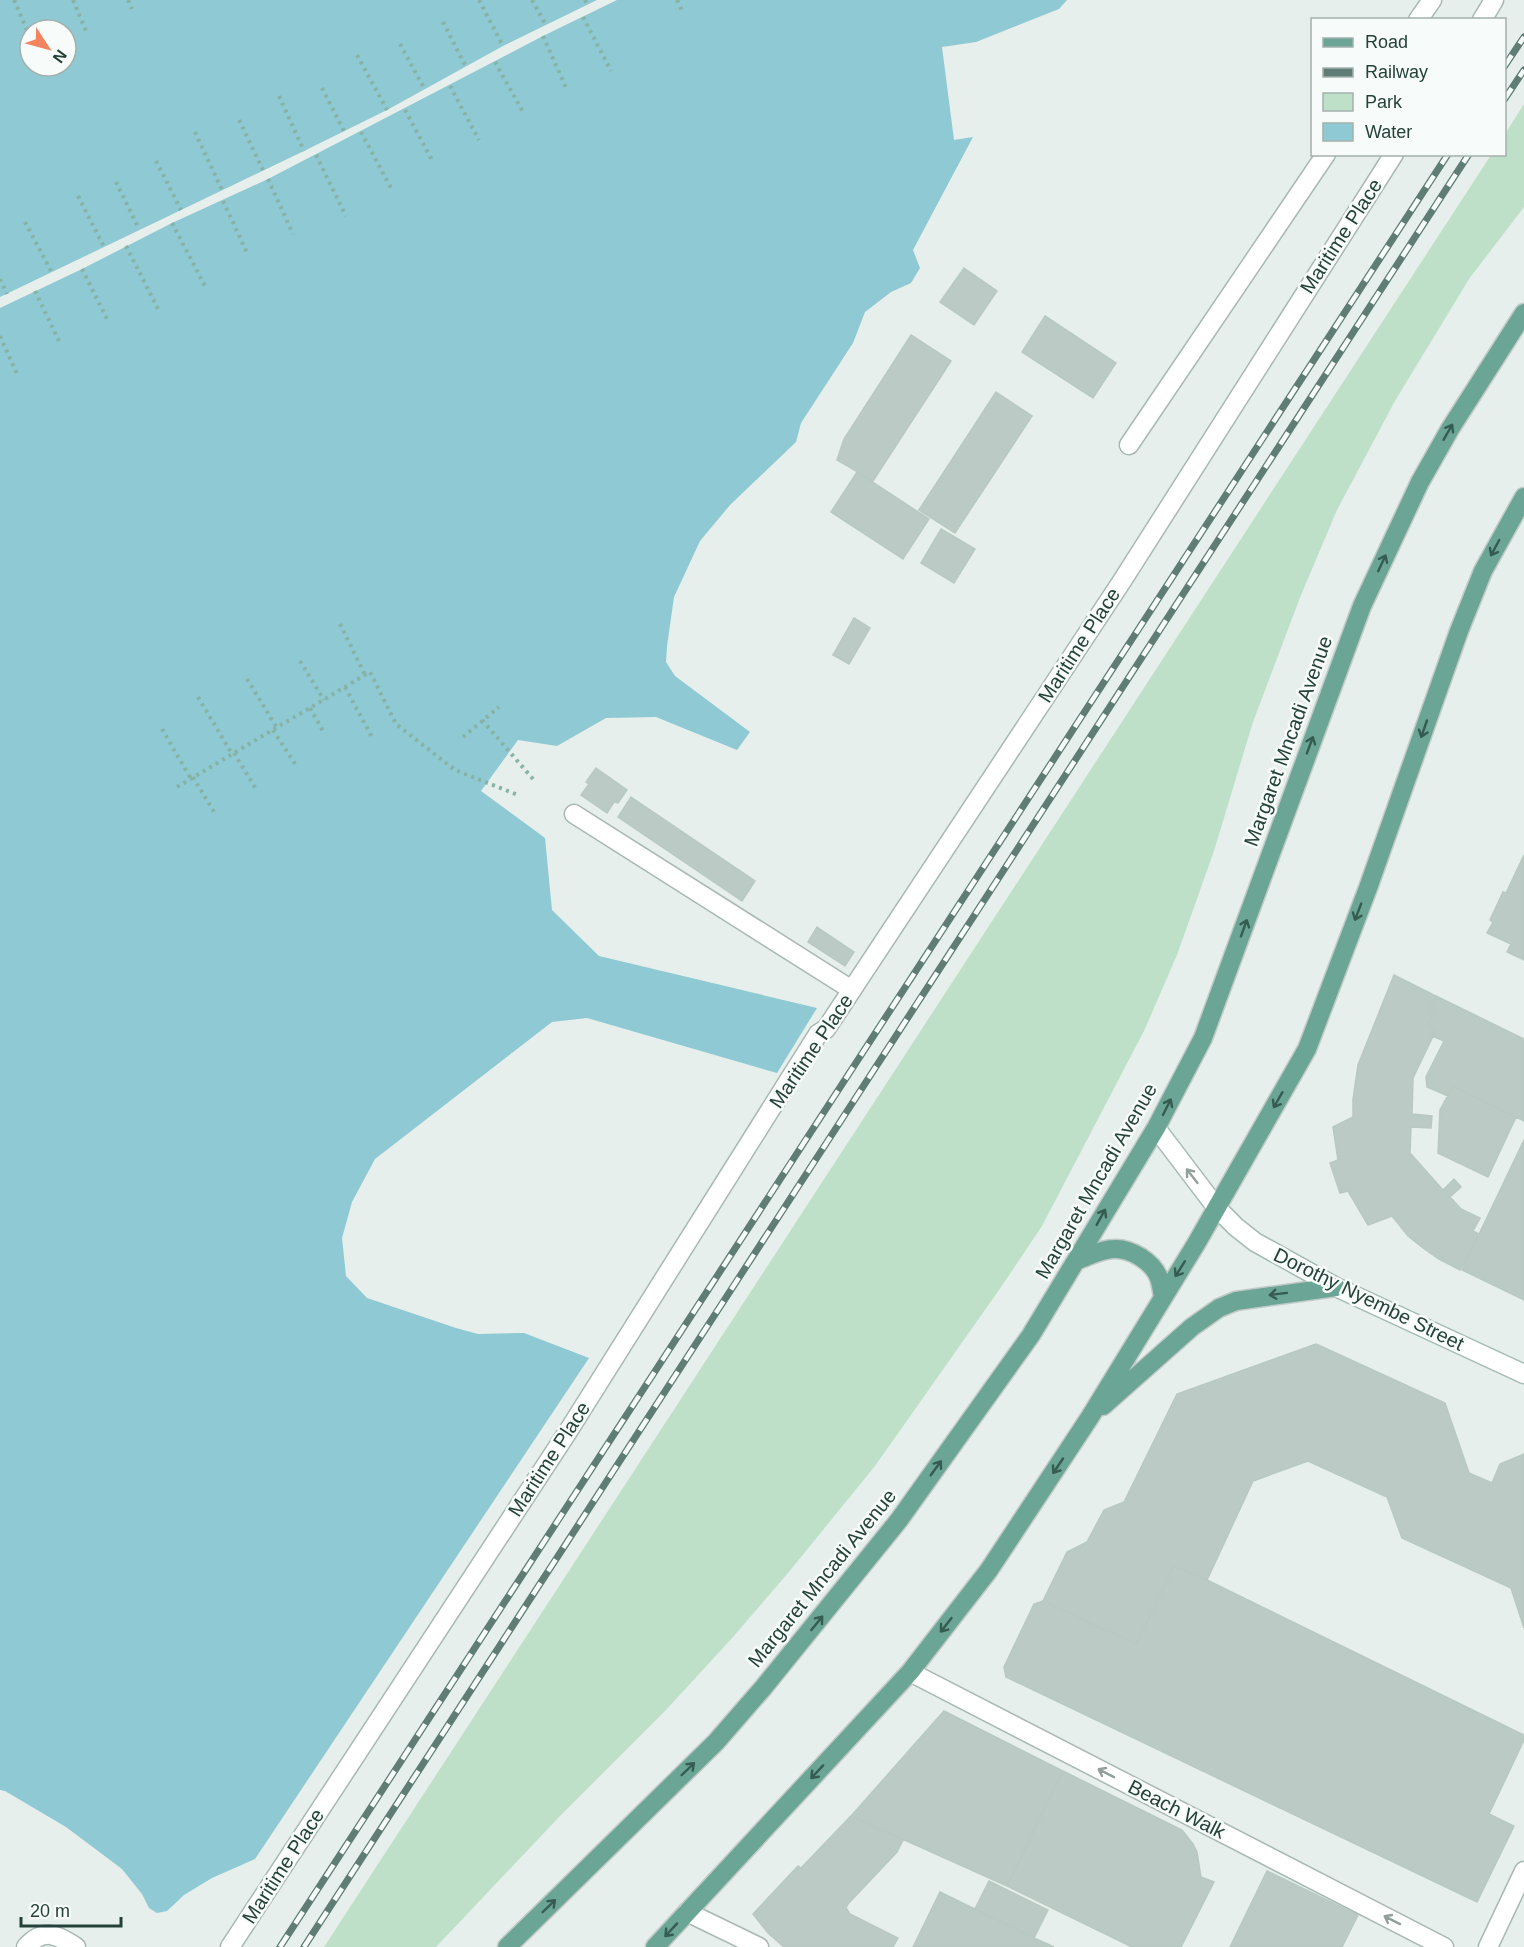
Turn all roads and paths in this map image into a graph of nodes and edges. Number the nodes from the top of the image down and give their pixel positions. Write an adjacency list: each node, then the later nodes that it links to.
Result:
1 (14, 0): 12 (path)
2 (72, 0): 17 (path)
3 (128, 0): 9 (path)
4 (479, 0): 20 (path)
5 (532, 0): 16 (path)
6 (677, 0): 10 (path)
7 (1432, 0): 13 (street)
8 (1494, 0): 14 (street)
9 (132, 9)
10 (683, 12)
11 (583, 17): 24 (path)
12 (22, 18)
13 (1419, 18)
14 (1483, 18)
15 (443, 22): 23 (path)
16 (546, 26)
17 (86, 31)
18 (543, 36): 28 (path)
19 (400, 44): 27 (path)
20 (503, 46)
21 (357, 55): 30 (path)
22 (495, 62): 32 (path)
23 (466, 67)
24 (611, 70)
25 (450, 86): 37 (path)
26 (322, 88): 34 (path)
27 (424, 90)
28 (567, 90)
29 (279, 96): 38 (path)
30 (387, 110)
31 (405, 110): 43 (path)
32 (524, 114)
33 (239, 120): 44 (path)
34 (344, 131)
35 (195, 132): 48 (path)
36 (361, 132): 47 (path)
37 (479, 140)
38 (304, 151)
39 (315, 155): 52 (path)
40 (1325, 156): 72 (street)
41 (1393, 156): 98 (street, Maritime Place)
42 (156, 161): 51 (path)
43 (433, 162)
44 (263, 170)
45 (267, 179): 56 (path)
46 (116, 182): 55 (path)
47 (391, 188)
48 (222, 190)
49 (78, 196): 58 (path)
50 (223, 201): 59 (path)
51 (181, 210)
52 (346, 216)
53 (25, 222): 61 (path)
54 (172, 223): 63 (path)
55 (139, 229)
56 (293, 234)
57 (126, 246): 66 (path)
58 (104, 247)
59 (248, 255)
60 (82, 269): 68 (path)
61 (52, 273)
62 (0, 279): 65 (path)
63 (204, 286)
64 (35, 291): 70 (path)
65 (7, 294)
66 (158, 309)
67 (1524, 313): 99 (main road, Margaret Mncadi Avenue, one-way to 67)
68 (108, 321)
69 (0, 336): 71 (path)
70 (60, 344)
71 (17, 374)
72 (1128, 444)
73 (1524, 497): 100 (main road, one-way to 100)
74 (340, 624): 76 (path)
75 (300, 661): 80 (path)
76 (365, 675): 78 (path); 95 (path)
77 (247, 679): 85 (path)
78 (345, 687): 80 (path); 88 (path)
79 (198, 697): 89 (path)
80 (324, 700): 82 (path)
81 (499, 707): 83 (path)
82 (310, 708): 85 (path); 86 (path)
83 (482, 720): 87 (path); 92 (path)
84 (162, 729): 91 (path)
85 (275, 729): 89 (path); 90 (path)
86 (324, 733)
87 (463, 737)
88 (373, 739)
89 (233, 754): 91 (path); 94 (path)
90 (295, 764)
91 (192, 778): 93 (path); 96 (path)
92 (533, 778)
93 (177, 787)
94 (256, 789)
95 (518, 795)
96 (214, 812)
97 (574, 814): 98 (street)
98 (852, 990): 111 (street, Maritime Place)
99 (1156, 1128): 100 (street, Dorothy Nyembe Street, one-way to 99); 101 (main road, Margaret Mncadi Avenue, one-way to 99)
100 (1216, 1207): 102 (street, Dorothy Nyembe Street); 103 (main road, one-way to 103)
101 (1078, 1260): 103 (main road); 112 (main road, Margaret Mncadi Avenue, one-way to 101)
102 (1336, 1287): 104 (street, Dorothy Nyembe Street); 105 (main road, one-way to 105)
103 (1163, 1297): 105 (main road)
104 (1524, 1374)
105 (1090, 1417): 106 (main road, one-way to 106)
106 (910, 1672): 108 (main road, one-way to 108); 115 (street, Beach Walk, one-way to 106)
107 (1524, 1871): 116 (street)
108 (687, 1912): 113 (main road, one-way to 113); 114 (street)
109 (26, 1947): 110 (street)
110 (76, 1947)
111 (230, 1947)
112 (507, 1947)
113 (655, 1947)
114 (759, 1947)
115 (1444, 1947)
116 (1488, 1947)

